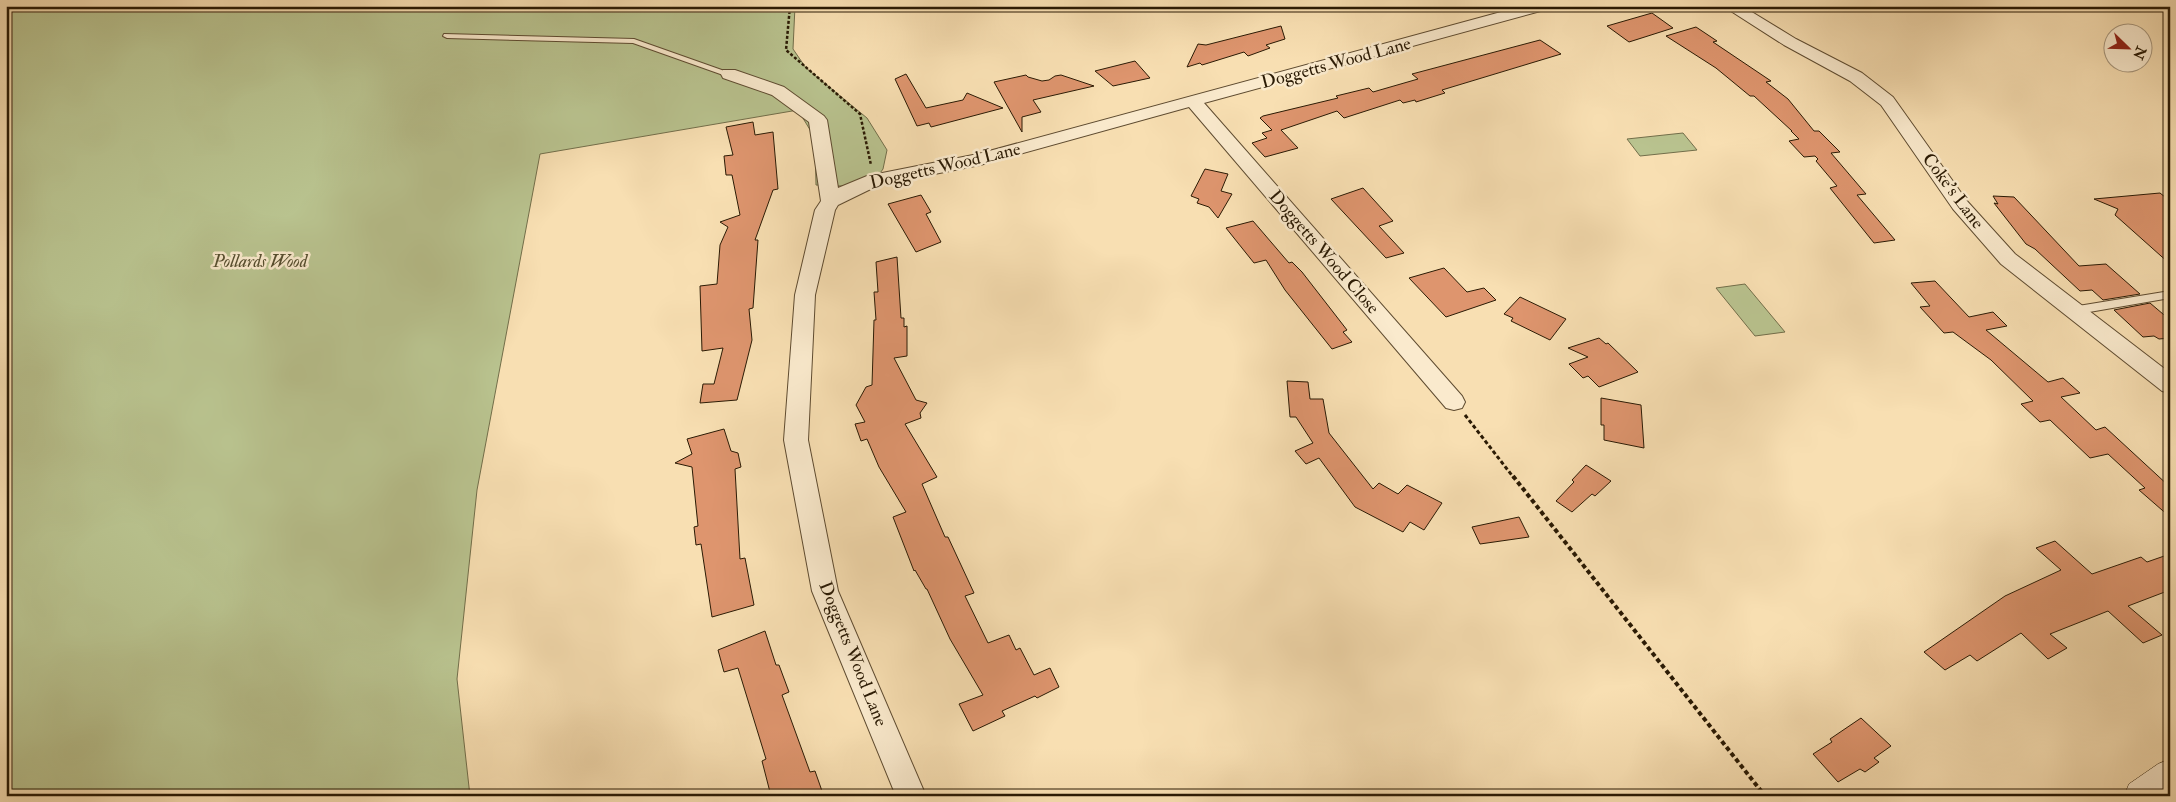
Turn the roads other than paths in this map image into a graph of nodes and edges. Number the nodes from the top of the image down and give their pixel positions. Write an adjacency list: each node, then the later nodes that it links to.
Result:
1 (1542, 6): 5 (street, Doggetts Wood Lane)
2 (1731, 6): 8 (street, Coke's Lane)
3 (447, 36): 4 (lane)
4 (729, 74): 6 (street)
5 (1194, 102): 6 (street, Doggetts Wood Lane); 12 (street, Doggetts Wood Close)
6 (832, 201): 14 (street, Doggetts Wood Lane)
7 (2170, 294): 8 (lane)
8 (2072, 311): 10 (street, Coke's Lane)
9 (2170, 362): 10 (street)
10 (2146, 365): 11 (street, Coke's Lane)
11 (2170, 385)
12 (1454, 402)
13 (2170, 776): 15 (main road)
14 (911, 796)
15 (2142, 796)

